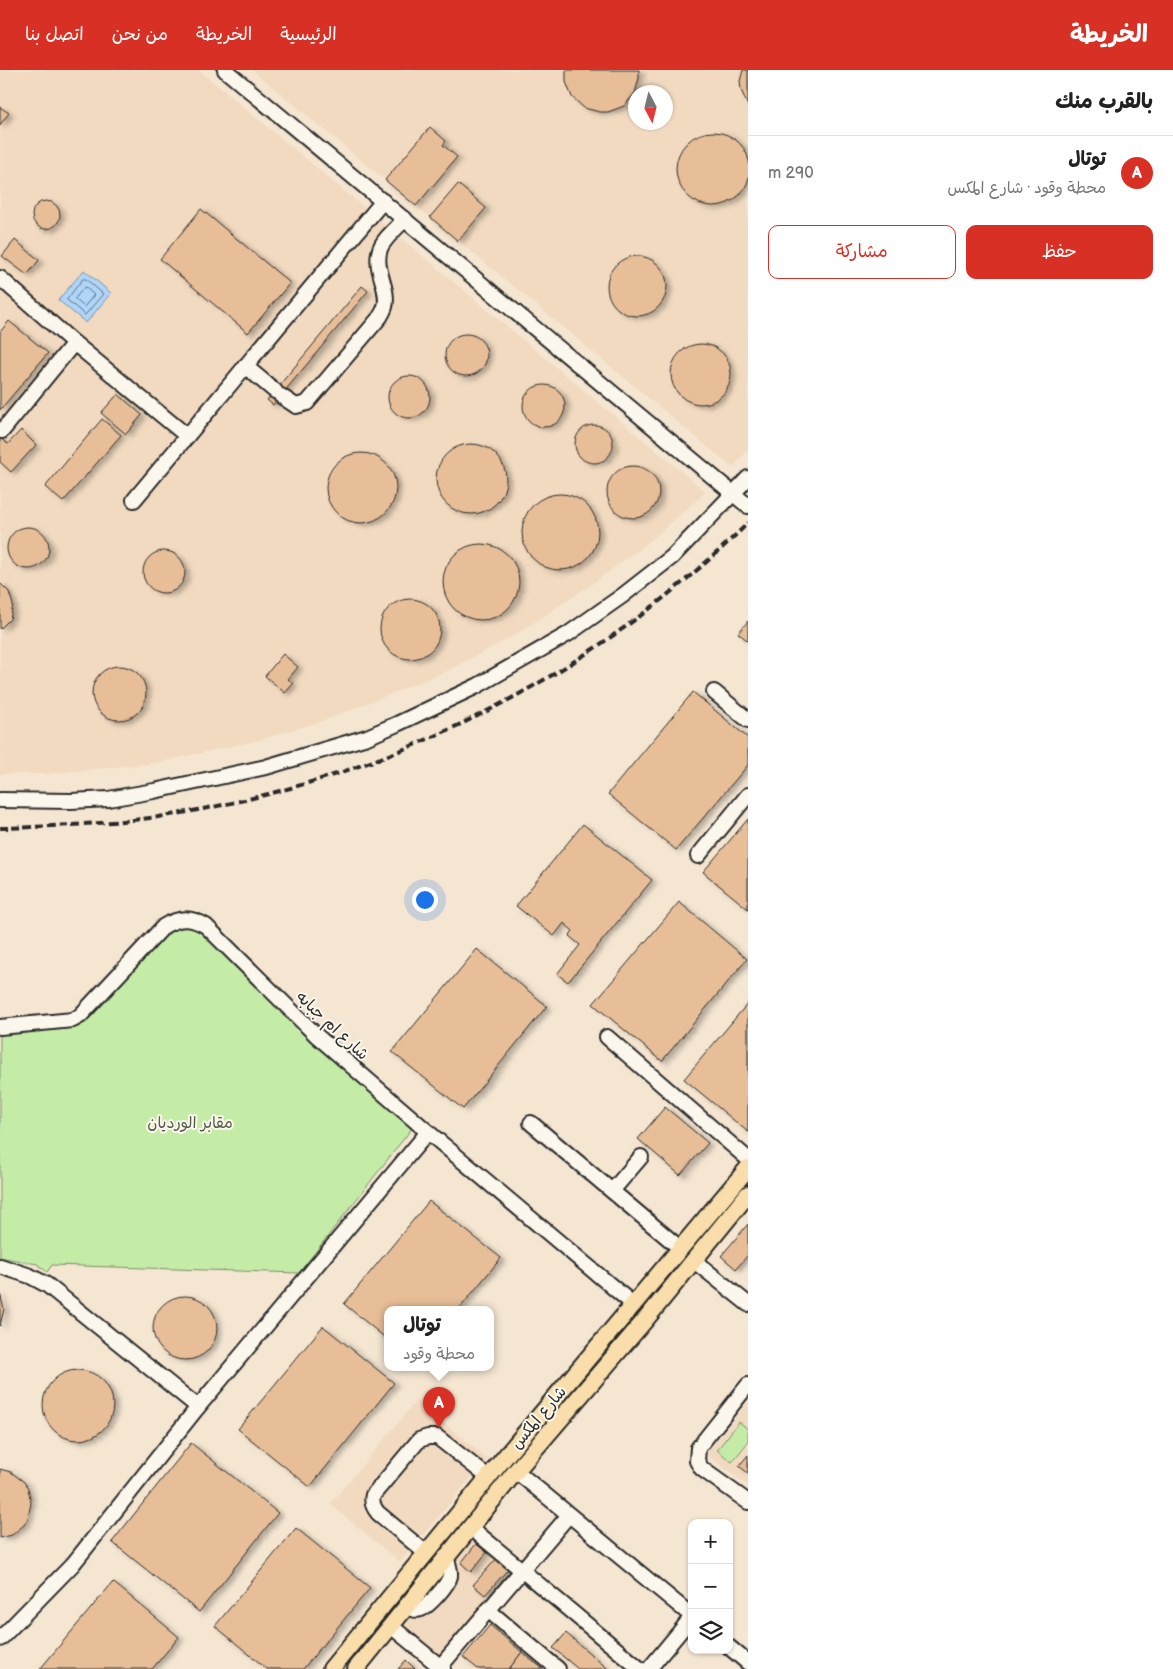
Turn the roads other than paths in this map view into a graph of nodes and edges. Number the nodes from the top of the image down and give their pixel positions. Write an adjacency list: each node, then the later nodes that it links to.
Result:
1 (225, 70): 2 (street)
2 (383, 201): 3 (street); 6 (street)
3 (405, 219): 6 (street); 10 (street)
4 (0, 278): 5 (street)
5 (74, 343): 7 (street); 8 (street)
6 (245, 366): 8 (street)
7 (2, 431)
8 (187, 436): 11 (street)
9 (748, 478): 10 (street)
10 (734, 494): 12 (street); 16 (street)
11 (134, 500)
12 (748, 506)
13 (714, 692): 14 (street)
14 (748, 720)
15 (748, 795): 17 (street)
16 (0, 800)
17 (698, 856)
18 (0, 1027): 21 (street, شارع ام جبابه)
19 (606, 1037): 23 (street)
20 (531, 1124): 25 (street)
21 (428, 1132): 31 (street, شارع ام جبابه); 33 (street)
22 (641, 1157): 25 (street)
23 (748, 1159)
24 (748, 1168): 27 (main road, شارع المكس)
25 (612, 1191): 27 (street)
26 (748, 1194): 28 (main road, شارع المكس)
27 (680, 1249): 31 (main road, شارع المكس)
28 (694, 1260): 30 (street); 34 (main road, شارع المكس)
29 (0, 1266): 33 (street)
30 (748, 1304)
31 (634, 1305): 35 (main road, شارع المكس)
32 (748, 1386): 36 (street)
33 (198, 1407): 46 (street)
34 (516, 1471): 37 (street); 38 (main road, شارع المكس)
35 (488, 1477): 39 (main road, شارع المكس); 39 (street)
36 (748, 1502)
37 (569, 1515): 40 (street); 42 (street)
38 (470, 1527): 40 (street); 44 (main road, شارع المكس)
39 (426, 1553): 45 (main road, شارع المكس)
40 (522, 1570): 41 (street); 54 (street)
41 (488, 1610): 50 (street); 53 (street)
42 (688, 1614)
43 (688, 1622): 55 (street)
44 (391, 1626): 47 (main road, شارع المكس); 50 (street)
45 (364, 1628): 47 (main road); 51 (main road, شارع المكس)
46 (0, 1639)
47 (380, 1639): 52 (main road, شارع المكس)
48 (733, 1650): 49 (street)
49 (748, 1663)
50 (442, 1668)
51 (331, 1669)
52 (356, 1669)
53 (558, 1669)
54 (640, 1669)
55 (649, 1669)

